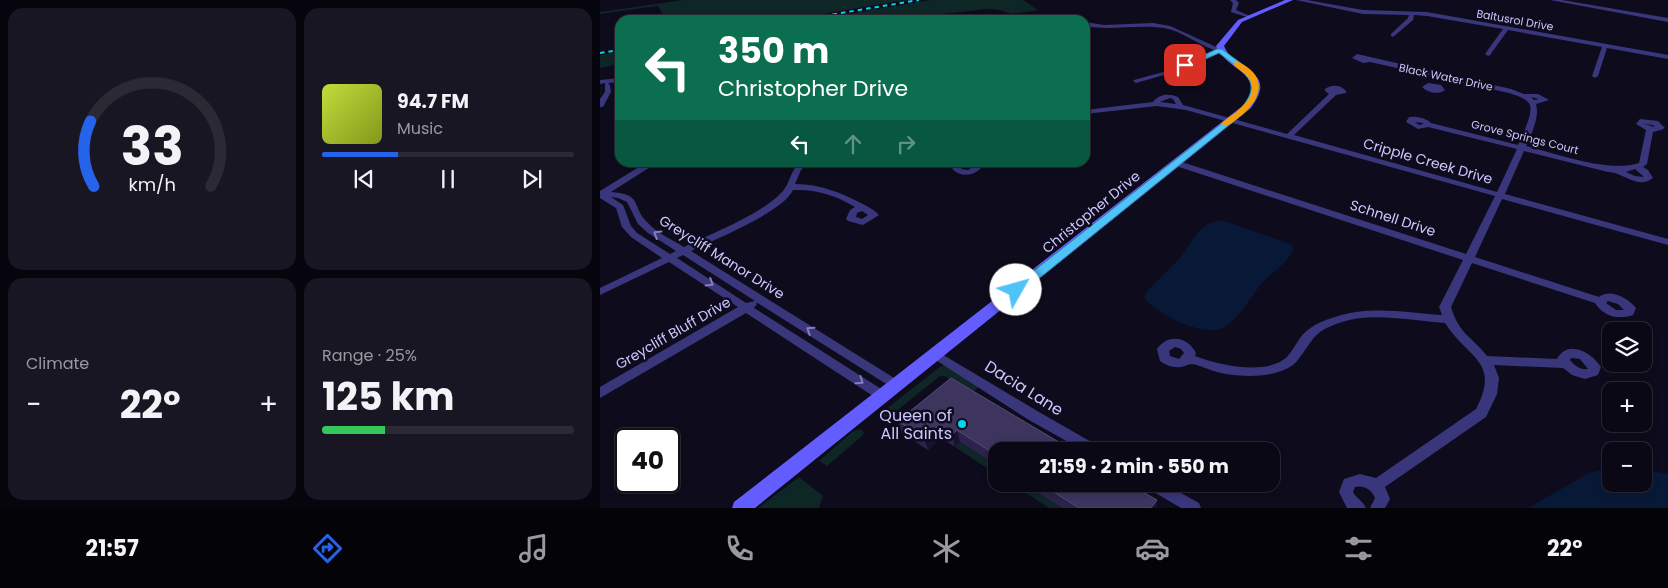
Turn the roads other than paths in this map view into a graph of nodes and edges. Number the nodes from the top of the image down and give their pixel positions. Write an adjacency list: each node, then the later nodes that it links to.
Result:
1 (1233, 0): 6 (street)
2 (1290, 0): 6 (street)
3 (1299, 0): 5 (street, Baltusrol Drive)
4 (1553, 0): 7 (street)
5 (1412, 13): 9 (street, Baltusrol Drive); 10 (street)
6 (1248, 17): 12 (street)
7 (1668, 22)
8 (1090, 25): 12 (street)
9 (1507, 28): 11 (street, Baltusrol Drive); 13 (street)
10 (1393, 35)
11 (1605, 46): 14 (street, Baltusrol Drive); 17 (street)
12 (1220, 50): 19 (street); 25 (street, Christopher Drive)
13 (1488, 54)
14 (1668, 57)
15 (1370, 60): 16 (street, Black Water Drive)
16 (1444, 76): 21 (street); 29 (street, Black Water Drive)
17 (1595, 76)
18 (615, 81): 20 (street)
19 (1136, 81)
20 (602, 84): 23 (street)
21 (1436, 85)
22 (1333, 94): 28 (street)
23 (600, 105)
24 (1090, 111): 25 (street, Cripple Creek Drive)
25 (1231, 120): 28 (street, Cripple Creek Drive); 30 (street, Christopher Drive)
26 (1428, 125): 29 (street, Grove Springs Court)
27 (1650, 129): 35 (street)
28 (1290, 136): 39 (street, Cripple Creek Drive)
29 (1520, 148): 36 (street, Grove Springs Court); 39 (street, Black Water Drive)
30 (1176, 163): 44 (street, Schnell Drive); 51 (street, Christopher Drive)
31 (646, 167): 38 (street)
32 (799, 167): 37 (street)
33 (959, 167): 34 (street)
34 (977, 167)
35 (1636, 167): 36 (street, Grove Springs Court); 36 (street, Grove Springs Court)
36 (1616, 169)
37 (791, 187): 40 (street); 42 (street)
38 (600, 194): 42 (street, Greycliff Manor Drive, one-way to 38); 43 (street, Greycliff Manor Drive)
39 (1498, 195): 41 (street, Cripple Creek Drive); 44 (street, Black Water Drive)
40 (860, 208)
41 (1668, 242)
42 (683, 250): 43 (street); 46 (street, Greycliff Manor Drive)
43 (668, 257): 45 (street); 48 (street, Greycliff Manor Drive, one-way to 48)
44 (1468, 258): 47 (street, Schnell Drive); 49 (street, Black Water Drive)
45 (600, 292)
46 (762, 299): 48 (street, Greycliff Bluff Drive); 50 (street, Greycliff Manor Drive, one-way to 46)
47 (1600, 301)
48 (748, 307): 52 (street, Greycliff Manor Drive); 59 (street, Greycliff Bluff Drive)
49 (1447, 319): 54 (street); 55 (street)
50 (836, 347): 52 (street); 53 (street, Greycliff Manor Drive)
51 (935, 354): 58 (street, Christopher Drive); 61 (street, Dacia Lane)
52 (822, 356): 57 (street, Greycliff Manor Drive)
53 (855, 358): 57 (street); 58 (street, Greycliff Manor Drive)
54 (1189, 358)
55 (1487, 360): 56 (street); 62 (street)
56 (1565, 364)
57 (841, 368): 60 (street, Greycliff Manor Drive, one-way to 60)
58 (896, 384): 60 (street, Christopher Drive)
59 (600, 392)
60 (881, 395): 64 (street, Christopher Drive)
61 (1079, 442)
62 (1376, 486): 66 (street); 67 (street)
63 (1166, 492): 65 (street)
64 (741, 508)
65 (1194, 508)
66 (1359, 508)
67 (1377, 508)

